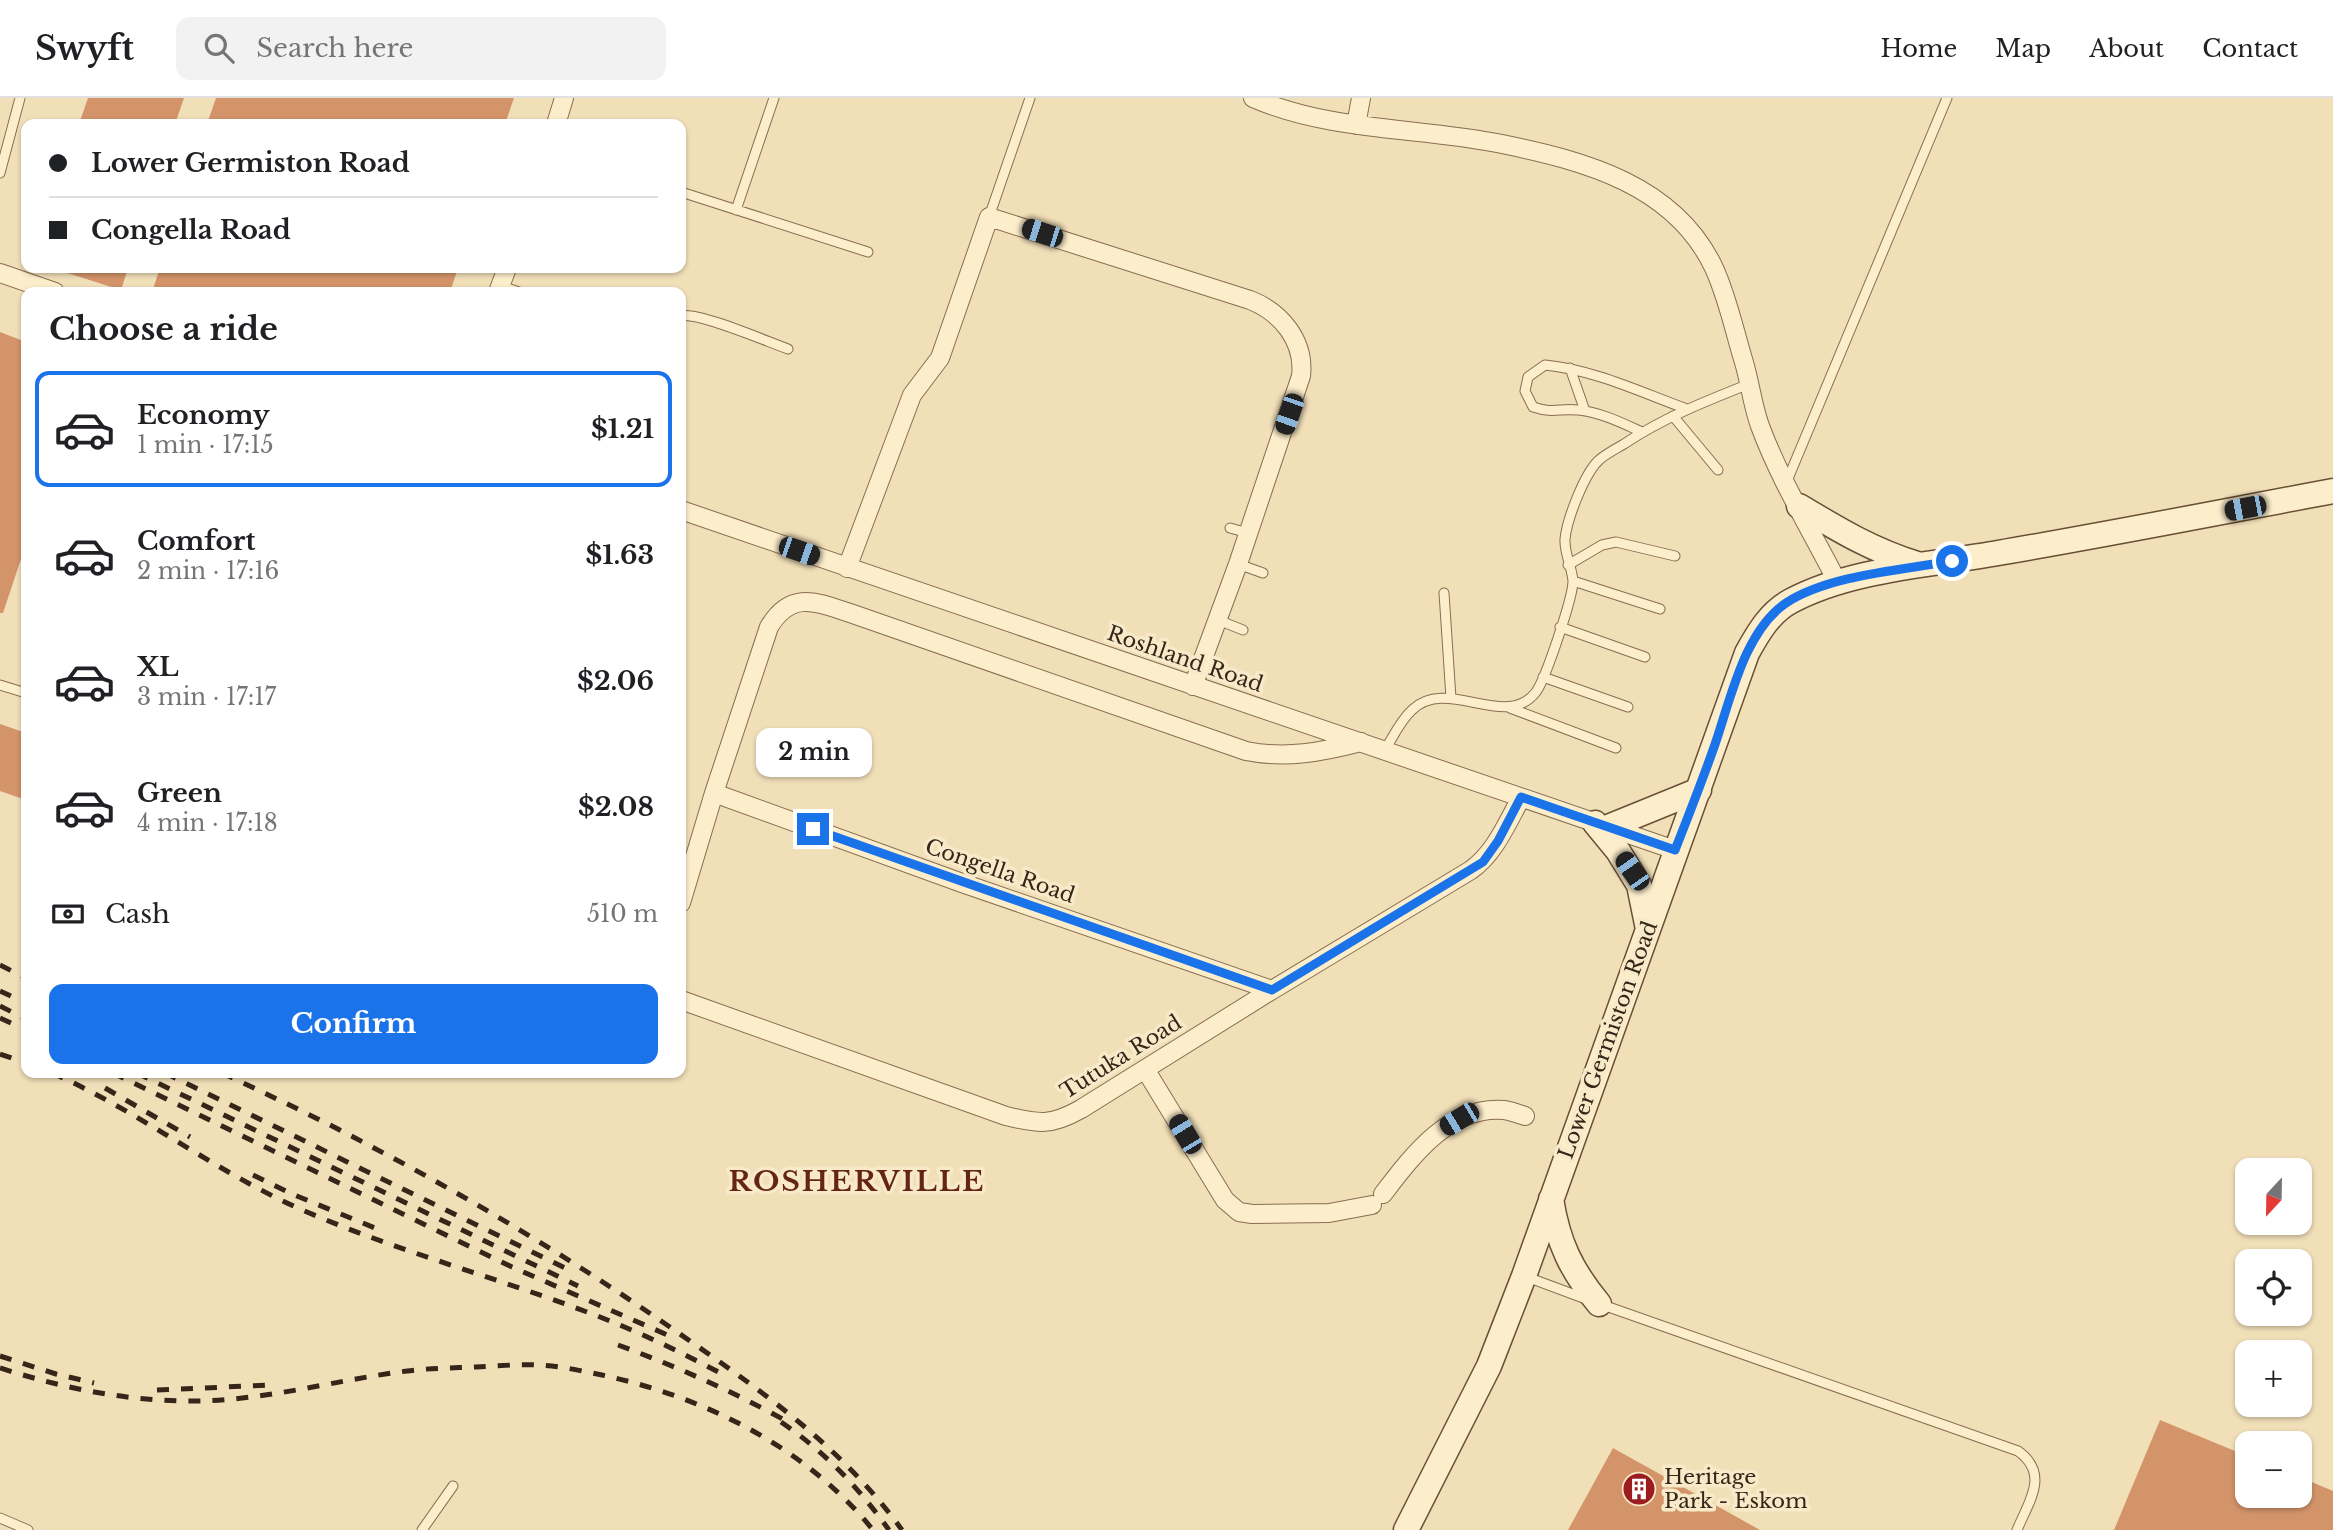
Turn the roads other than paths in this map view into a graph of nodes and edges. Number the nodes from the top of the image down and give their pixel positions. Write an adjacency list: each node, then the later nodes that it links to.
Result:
1 (20, 98): 10 (lane)
2 (565, 98): 8 (street)
3 (774, 98): 12 (lane)
4 (1030, 98): 13 (lane)
5 (1253, 98): 9 (street)
6 (1361, 98): 9 (street)
7 (1947, 98): 26 (lane)
8 (558, 119)
9 (1356, 125): 20 (street)
10 (0, 173)
11 (686, 194): 12 (lane)
12 (736, 210): 14 (lane)
13 (989, 217): 31 (street); 36 (street)
14 (868, 252)
15 (0, 273): 16 (street)
16 (41, 287)
17 (686, 314): 18 (lane)
18 (788, 349)
19 (1570, 368): 21 (lane); 22 (lane); 22 (lane)
20 (1749, 384): 21 (lane); 26 (street)
21 (1687, 409): 23 (lane)
22 (1585, 411): 24 (lane)
23 (1673, 416): 24 (lane); 25 (lane)
24 (1643, 432): 34 (lane)
25 (1718, 470)
26 (1786, 483): 28 (street)
27 (2333, 491): 35 (street, Lower Germiston Road)
28 (1799, 506): 35 (street); 39 (street)
29 (686, 512): 36 (street, Roshland Road)
30 (1230, 528): 31 (lane)
31 (1248, 533): 33 (street)
32 (1675, 556): 34 (lane)
33 (1238, 564): 37 (lane); 42 (street)
34 (1568, 565): 38 (lane)
35 (1925, 566): 39 (street, Lower Germiston Road)
36 (847, 568): 48 (street, Roshland Road)
37 (1263, 573)
38 (1573, 581): 41 (lane); 43 (lane)
39 (1838, 583): 56 (street, Lower Germiston Road)
40 (1444, 593): 50 (lane)
41 (1660, 609)
42 (1217, 620): 44 (lane); 48 (street)
43 (1560, 627): 45 (lane); 46 (lane)
44 (1242, 630)
45 (1645, 657)
46 (1543, 677): 51 (lane); 52 (lane)
47 (0, 685): 49 (lane)
48 (1193, 686): 53 (street, Roshland Road)
49 (21, 691)
50 (1451, 698): 52 (lane); 55 (lane)
51 (1628, 707)
52 (1509, 708): 54 (lane)
53 (1361, 742): 55 (street, Roshland Road); 57 (street)
54 (1616, 748)
55 (1385, 750): 58 (street, Roshland Road)
56 (1699, 790): 59 (street); 60 (street, Lower Germiston Road)
57 (714, 793): 61 (street); 63 (street, Congella Road)
58 (1521, 797): 59 (street, Roshland Road); 63 (street, Tutuka Road)
59 (1602, 825): 60 (street, Roshland Road); 62 (street)
60 (1675, 850): 62 (street, Lower Germiston Road)
61 (686, 886)
62 (1648, 930): 67 (street, Lower Germiston Road)
63 (1272, 990): 65 (street, Tutuka Road)
64 (686, 1002): 65 (street, Tutuka Road)
65 (1145, 1069): 66 (street)
66 (1525, 1116)
67 (1550, 1198): 68 (street, Lower Germiston Road); 69 (street)
68 (1524, 1276): 69 (lane); 74 (street, Lower Germiston Road)
69 (1599, 1304): 75 (lane)
70 (453, 1486): 73 (lane)
71 (0, 1518): 72 (lane)
72 (29, 1530)
73 (422, 1530)
74 (1406, 1530)
75 (2017, 1530)

